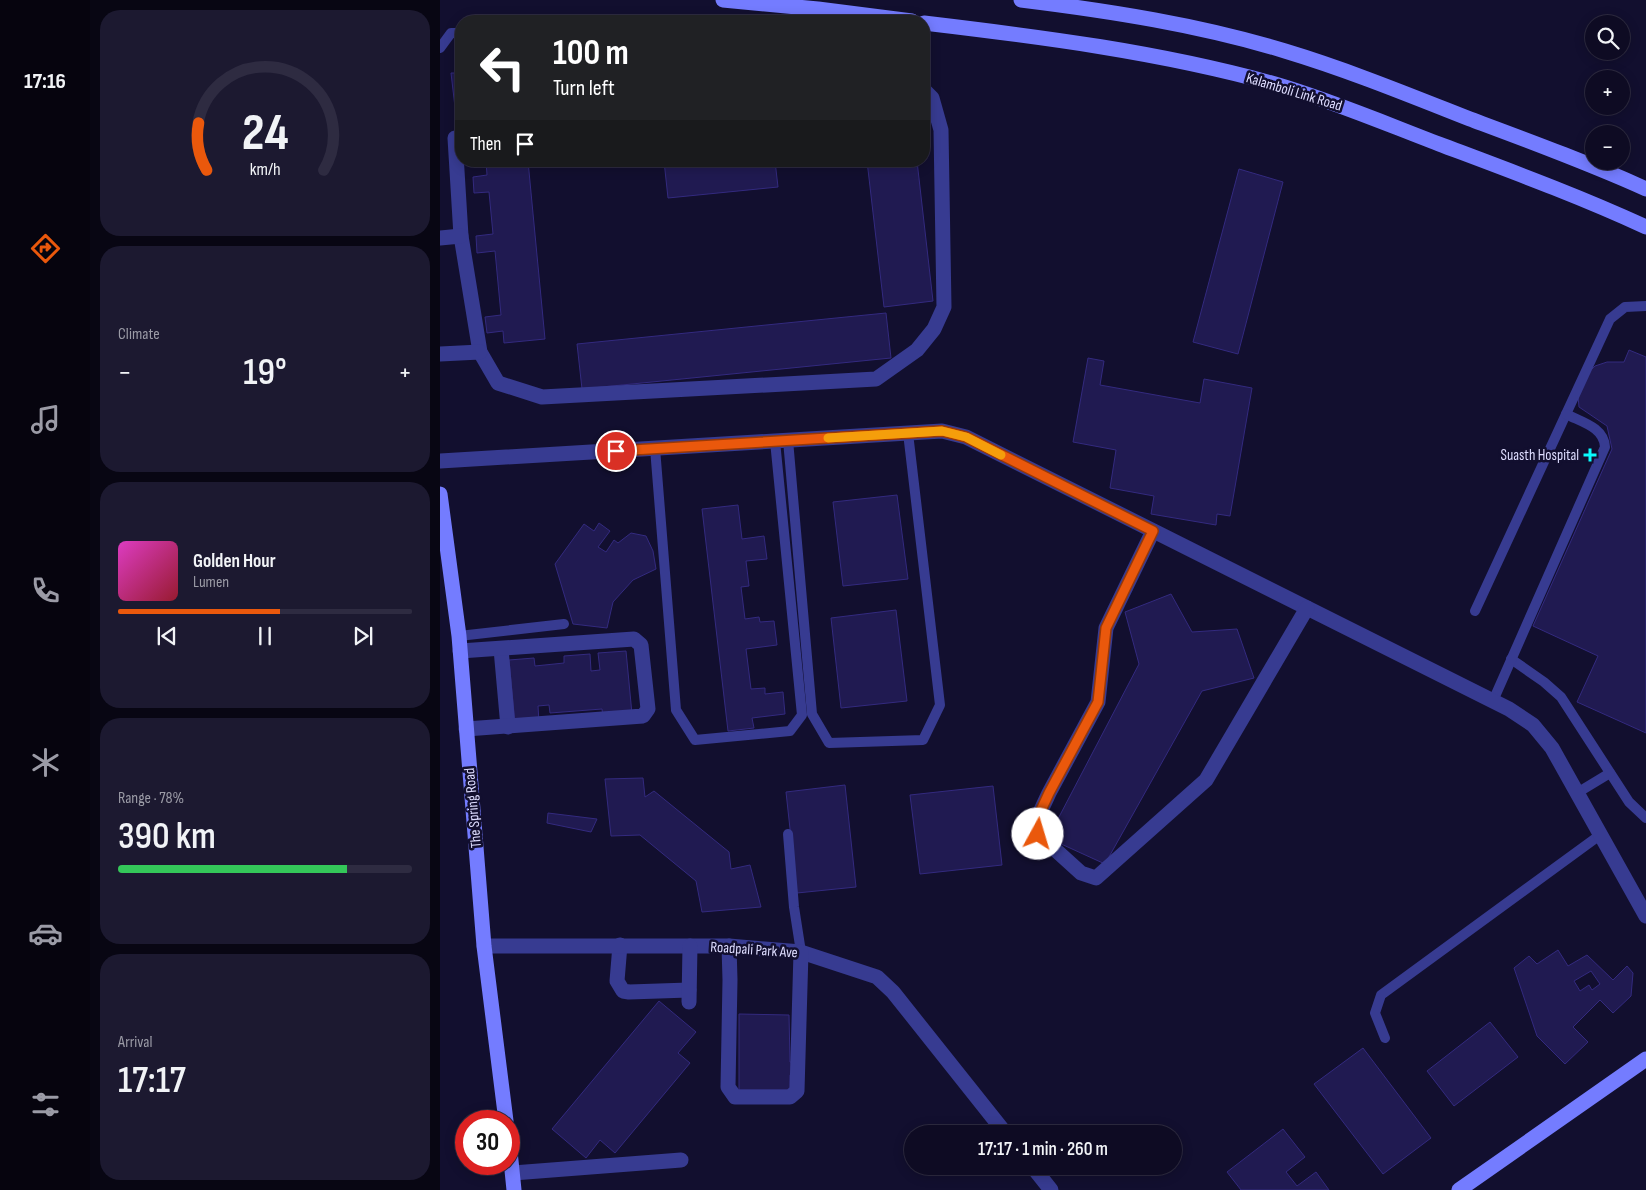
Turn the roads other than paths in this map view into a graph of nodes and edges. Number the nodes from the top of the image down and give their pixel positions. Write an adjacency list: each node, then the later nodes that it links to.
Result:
1 (723, 0): 3 (main road)
2 (1021, 0): 9 (main road)
3 (865, 15)
4 (930, 24): 10 (main road, Kalamboli Link Road)
5 (455, 33): 6 (lane)
6 (440, 48)
7 (930, 96): 14 (street)
8 (457, 167): 11 (street)
9 (1646, 189)
10 (1646, 227)
11 (461, 236): 12 (street); 14 (street)
12 (440, 238)
13 (1646, 306): 16 (lane)
14 (480, 352): 15 (street)
15 (440, 354)
16 (1566, 414): 24 (lane); 28 (lane)
17 (908, 433): 18 (street); 18 (lane); 22 (street)
18 (781, 441): 19 (street); 19 (lane)
19 (655, 448): 20 (street)
20 (440, 461)
21 (440, 494): 26 (main road, The Spring Road)
22 (1153, 531): 23 (street); 23 (street)
23 (1307, 608): 29 (street)
24 (1475, 611)
25 (564, 624): 26 (lane)
26 (459, 644): 27 (street); 31 (main road, The Spring Road)
27 (500, 649): 30 (street); 30 (street)
28 (1512, 660): 29 (lane); 32 (lane)
29 (1493, 701): 33 (street)
30 (508, 727): 31 (street)
31 (466, 730): 39 (main road, The Spring Road)
32 (1610, 773): 33 (lane); 34 (lane)
33 (1577, 793): 36 (street)
34 (1646, 818)
35 (788, 834): 42 (lane)
36 (1600, 835): 37 (street); 43 (lane)
37 (1646, 916)
38 (620, 945): 39 (street, Roadpali Park Ave); 40 (street, Roadpali Park Ave); 40 (street)
39 (484, 946): 45 (main road, The Spring Road)
40 (690, 946): 41 (street, Roadpali Park Ave)
41 (729, 946): 42 (street, Roadpali Park Ave); 42 (street)
42 (801, 952): 46 (street, Roadpali Park Ave)
43 (1385, 1038)
44 (1646, 1059): 53 (main road)
45 (505, 1110)
46 (999, 1125)
47 (681, 1160): 48 (street)
48 (520, 1172)
49 (513, 1175): 51 (main road)
50 (1039, 1175): 52 (street)
51 (514, 1190)
52 (1051, 1190)
53 (1458, 1190)

